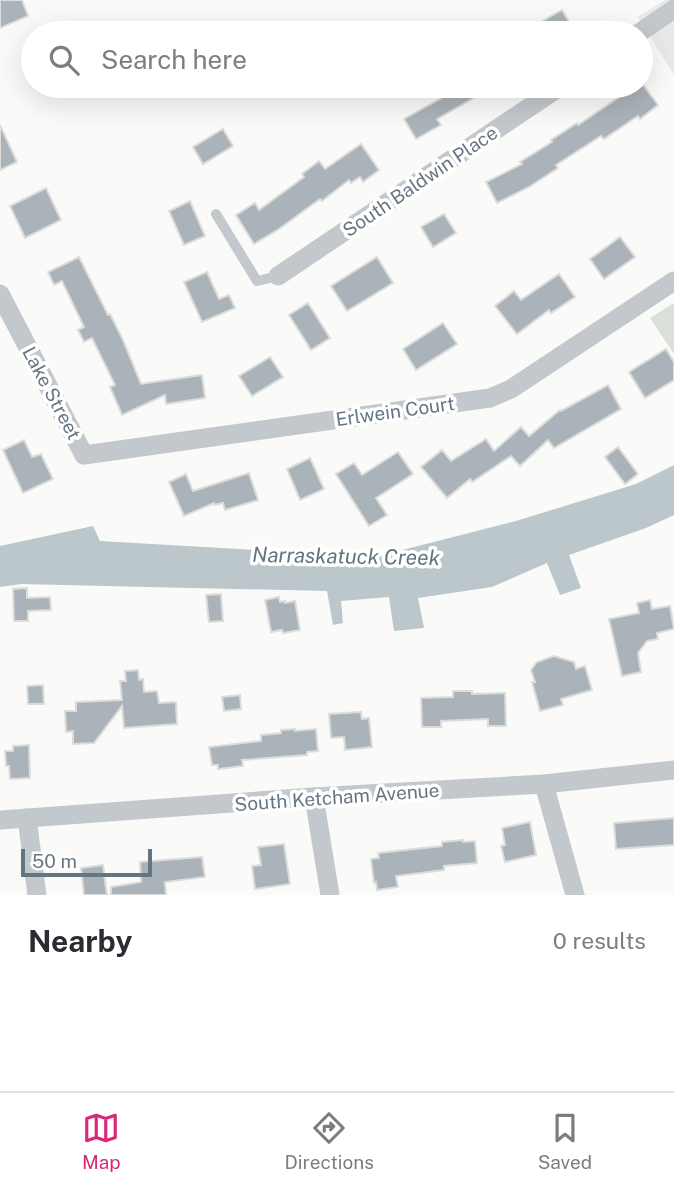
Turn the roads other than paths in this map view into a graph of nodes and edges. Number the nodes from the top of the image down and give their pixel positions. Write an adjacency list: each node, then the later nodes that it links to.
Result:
1 (674, 9): 2 (street)
2 (653, 23)
3 (543, 98): 5 (street, South Baldwin Place)
4 (216, 214): 5 (lane)
5 (278, 276)
6 (674, 281): 8 (street, Erlwein Court)
7 (0, 294): 8 (street, Lake Street)
8 (84, 455)
9 (674, 770): 10 (street, South Ketcham Avenue)
10 (544, 784): 11 (street, South Ketcham Avenue); 16 (street)
11 (314, 797): 12 (street, South Ketcham Avenue); 15 (street)
12 (27, 818): 13 (street, South Ketcham Avenue); 14 (street)
13 (0, 820)
14 (37, 895)
15 (330, 895)
16 (575, 895)

